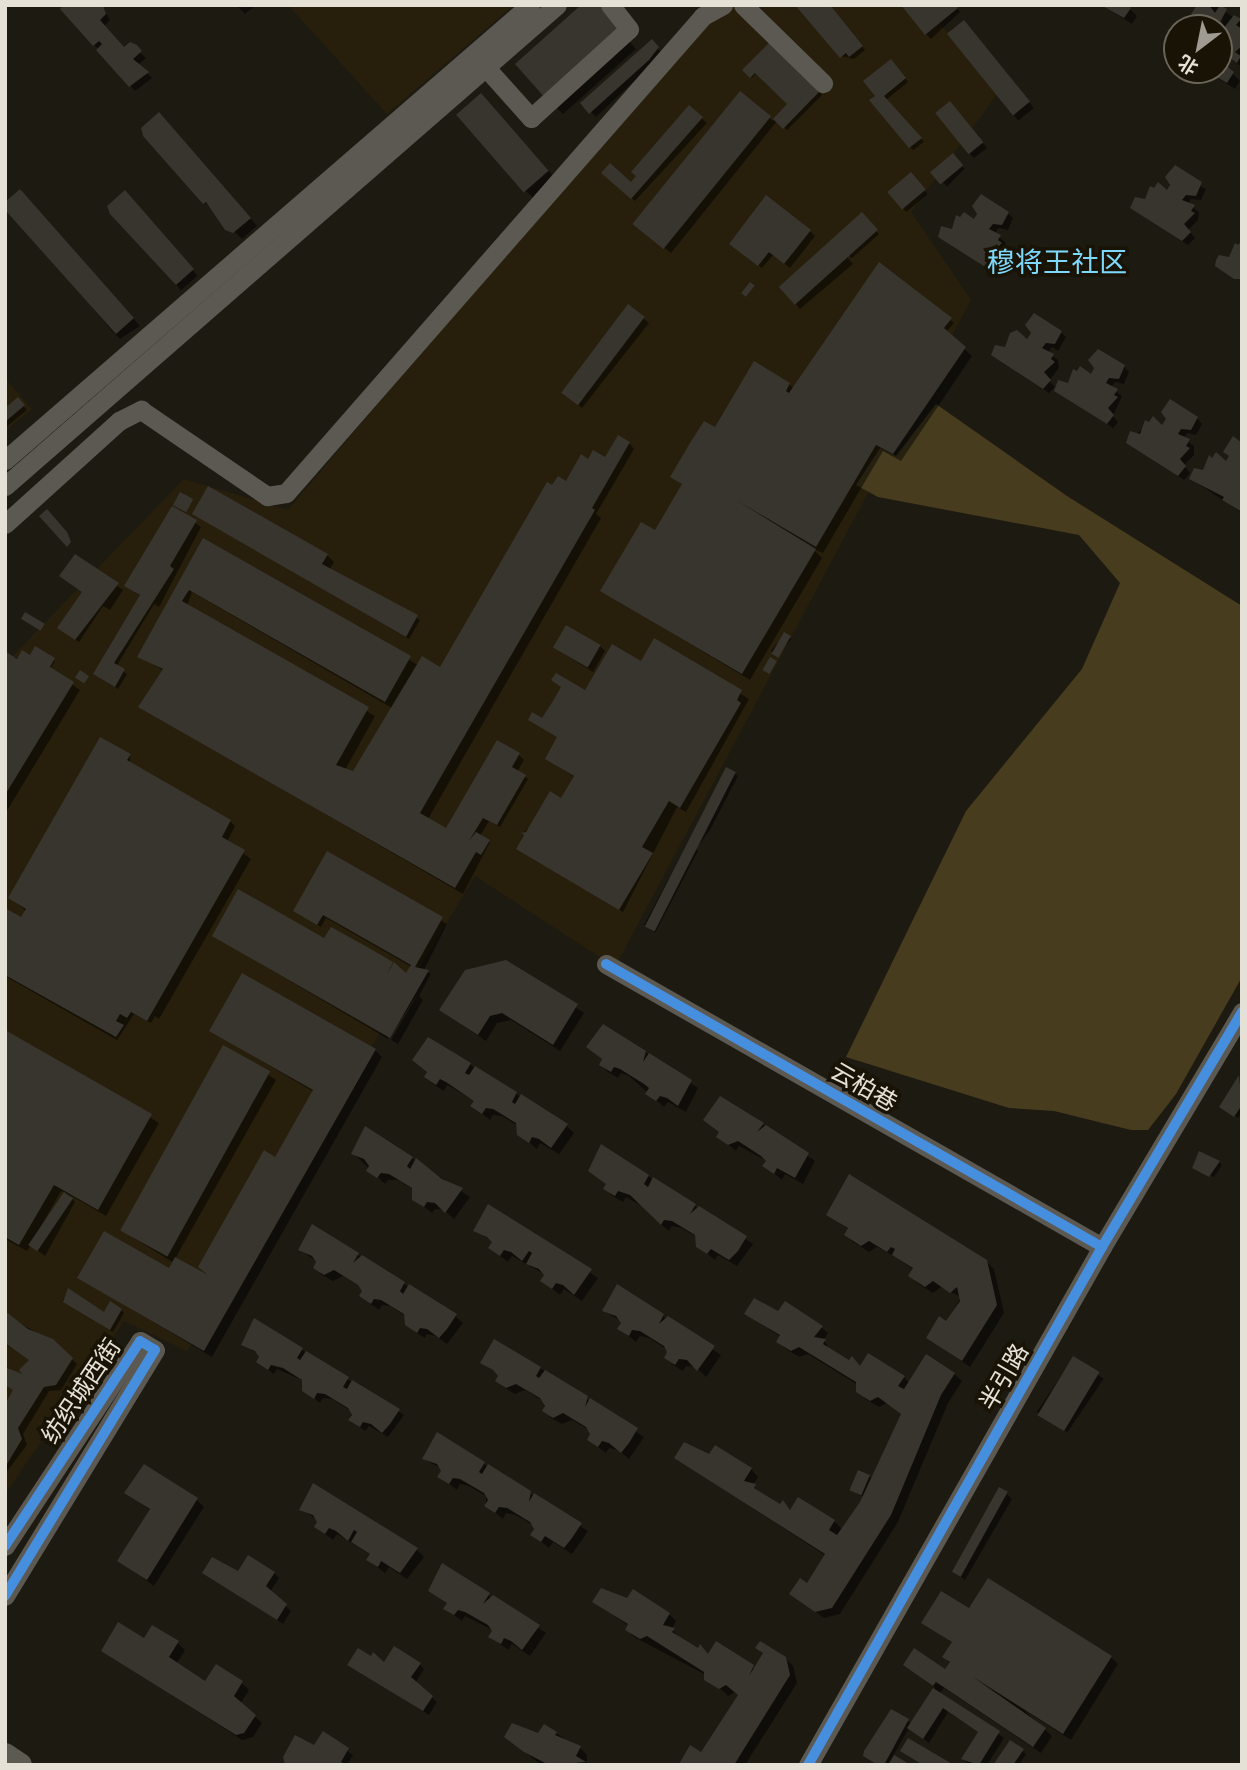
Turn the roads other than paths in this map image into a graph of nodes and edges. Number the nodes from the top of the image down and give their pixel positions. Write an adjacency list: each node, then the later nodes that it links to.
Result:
1 (530, 5): 6 (street)
2 (557, 5): 6 (street)
3 (610, 5): 6 (street)
4 (723, 5): 10 (street)
5 (743, 5): 7 (street)
6 (480, 60): 8 (street); 9 (street)
7 (823, 83)
8 (5, 460)
9 (5, 486)
10 (5, 524)
11 (606, 964): 13 (street, 云柏巷)
12 (1242, 1012): 13 (street, 半引路)
13 (1102, 1247): 18 (street, 半引路)
14 (5, 1546): 15 (street, 纺织城西街)
15 (5, 1596)
16 (5, 1755): 17 (main road)
17 (20, 1765)
18 (808, 1765)

